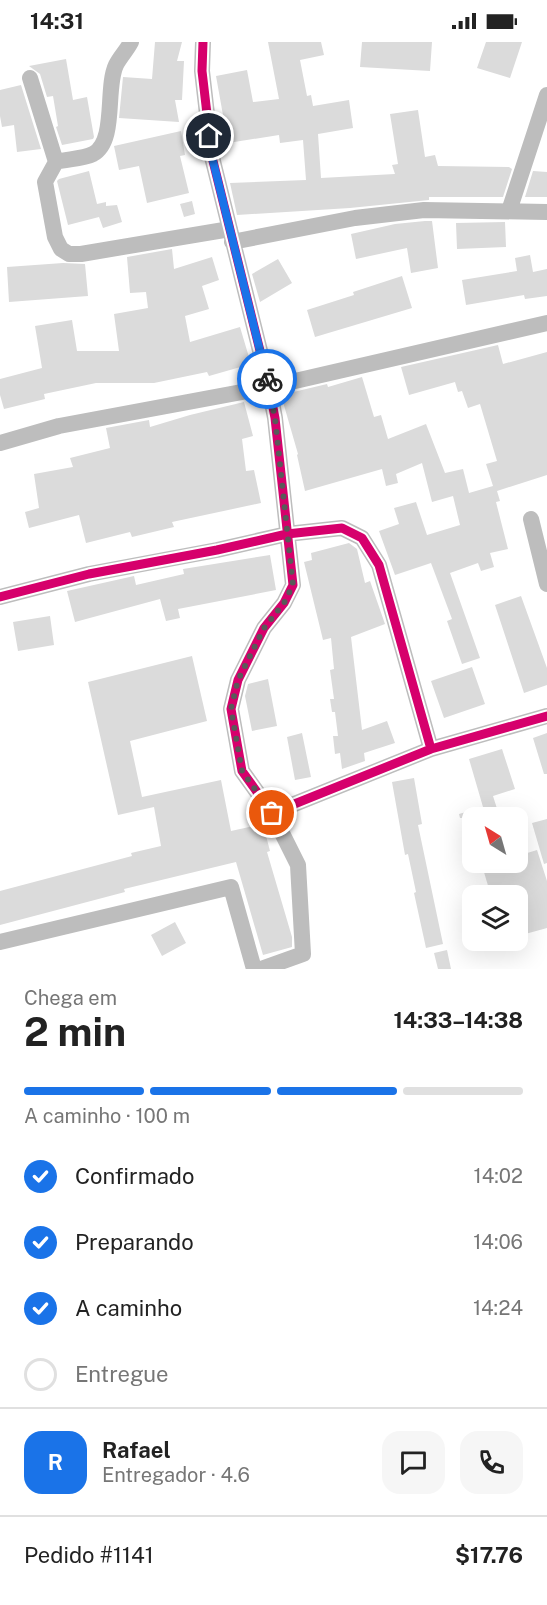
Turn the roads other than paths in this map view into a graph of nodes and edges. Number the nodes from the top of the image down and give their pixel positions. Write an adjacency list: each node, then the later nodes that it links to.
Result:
1 (131, 42): 5 (street)
2 (203, 42): 8 (street)
3 (30, 78): 5 (street)
4 (547, 95): 6 (street)
5 (56, 162): 8 (street)
6 (509, 211): 7 (street); 8 (street)
7 (547, 212)
8 (231, 235): 10 (street)
9 (547, 323): 10 (street)
10 (269, 387): 11 (street); 13 (street)
11 (0, 442)
12 (531, 519): 14 (street)
13 (287, 534): 15 (street); 17 (street); 18 (street)
14 (547, 584)
15 (0, 597)
16 (547, 716): 17 (street)
17 (431, 749): 18 (street)
18 (272, 813): 21 (street)
19 (0, 942): 20 (street)
20 (254, 969)
21 (261, 969)

